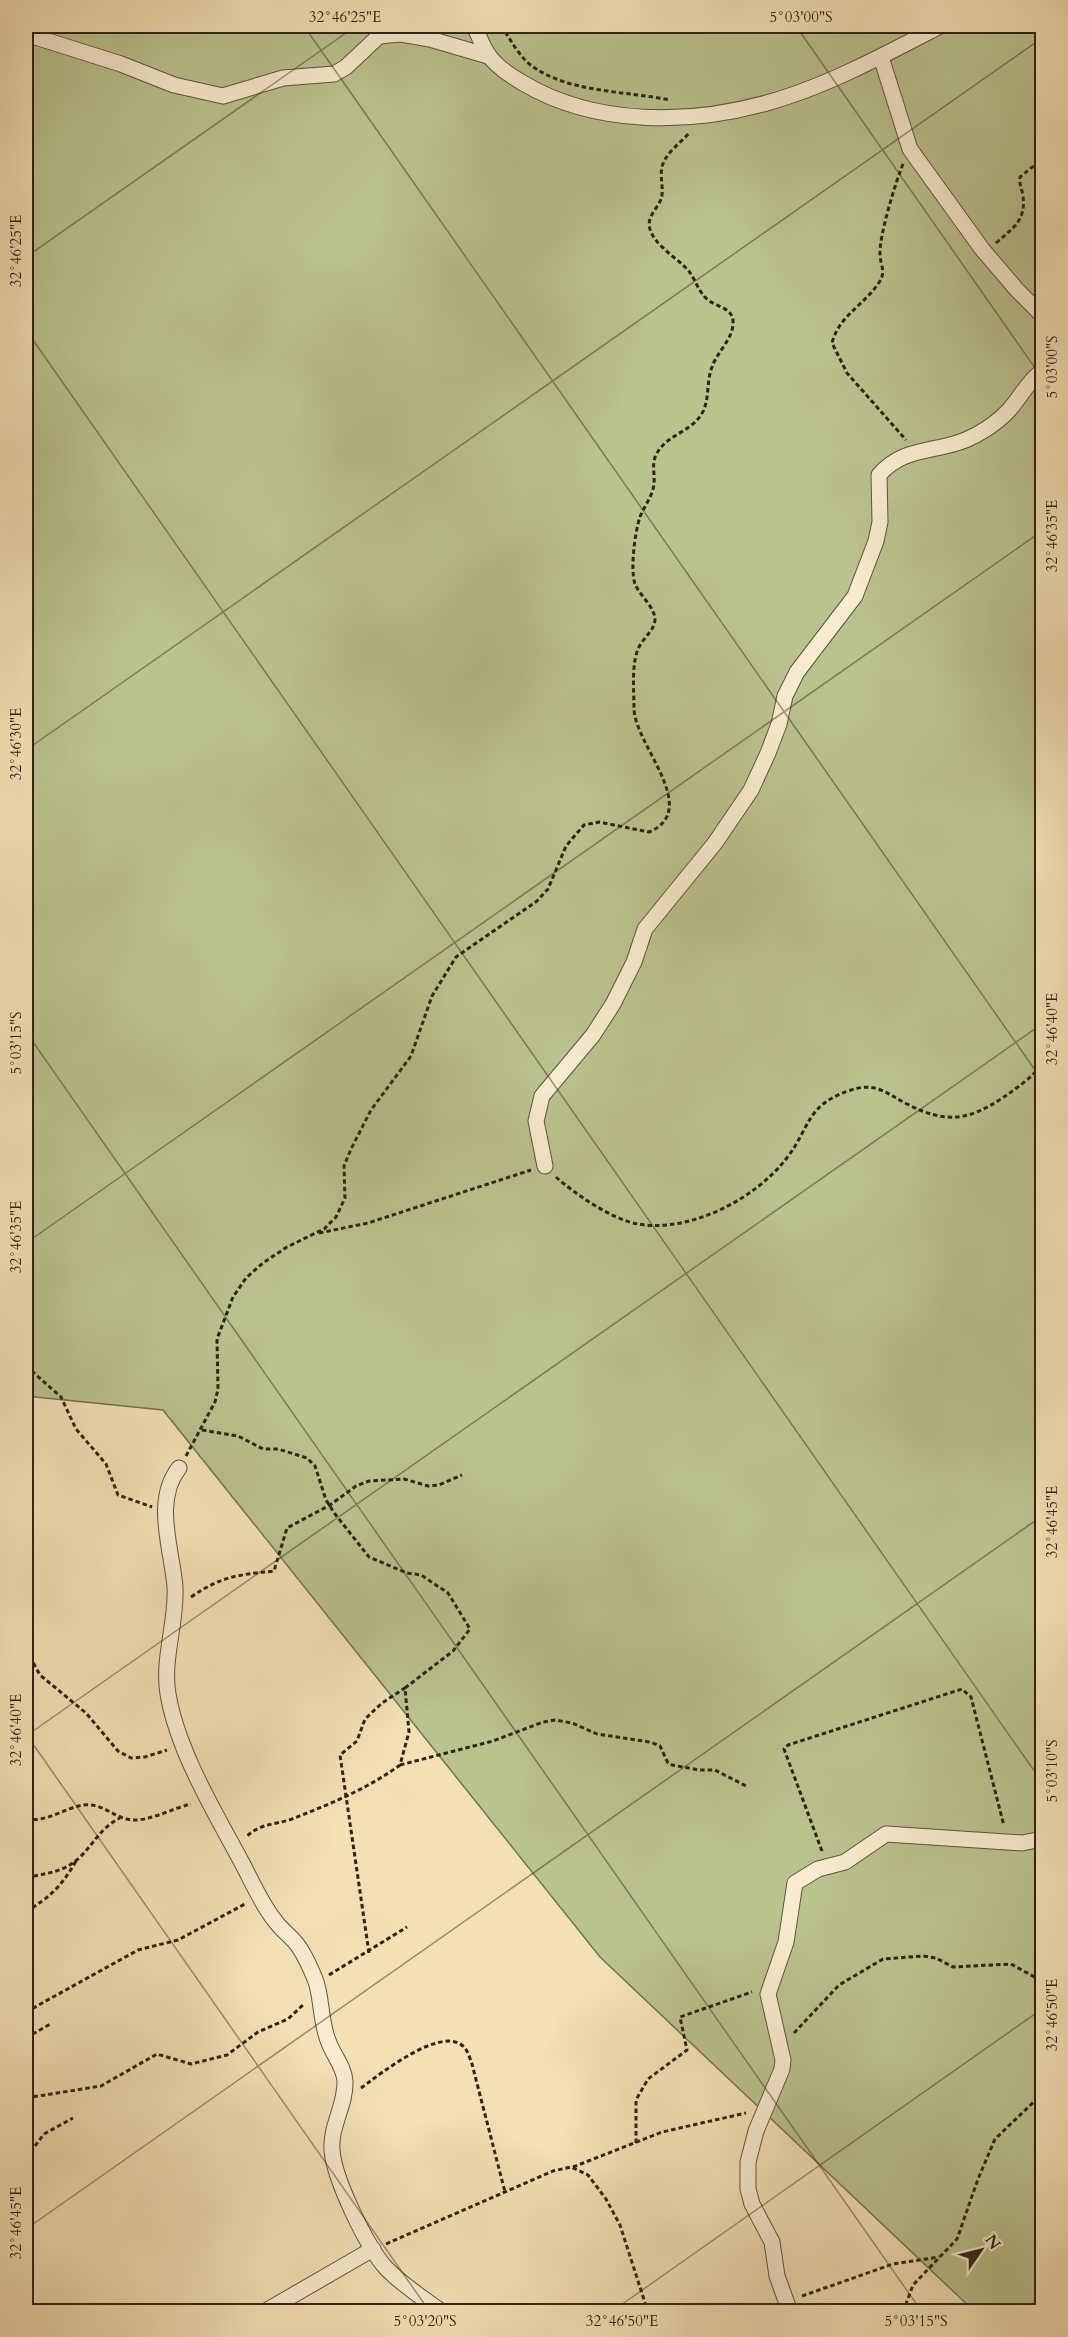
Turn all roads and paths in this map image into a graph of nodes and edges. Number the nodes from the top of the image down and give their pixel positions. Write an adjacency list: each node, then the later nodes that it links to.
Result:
1 (474, 26): 5 (street)
2 (501, 26): 7 (path)
3 (940, 26): 6 (street)
4 (26, 34): 5 (street)
5 (488, 56): 8 (street)
6 (881, 57): 8 (street); 9 (street)
7 (675, 101)
8 (706, 115): 17 (path)
9 (910, 149): 11 (street); 14 (path)
10 (1042, 159): 11 (path)
11 (986, 253): 12 (street)
12 (1042, 315)
13 (1042, 371): 14 (street)
14 (918, 452): 16 (street)
15 (1042, 1065): 16 (path)
16 (545, 1166): 17 (path)
17 (317, 1233): 19 (path)
18 (26, 1366): 23 (path)
19 (202, 1430): 20 (path); 22 (path)
20 (179, 1468): 23 (street)
21 (462, 1474): 22 (path)
22 (330, 1506): 24 (path); 26 (path)
23 (166, 1509): 24 (street)
24 (174, 1608): 27 (street)
25 (26, 1650): 27 (path)
26 (405, 1688): 28 (path); 30 (path)
27 (184, 1750): 31 (street)
28 (400, 1765): 29 (path); 30 (path)
29 (746, 1786)
30 (348, 1796): 36 (path); 43 (path)
31 (211, 1803): 32 (path); 36 (street)
32 (121, 1817): 33 (path); 37 (path)
33 (26, 1818)
34 (1042, 1839): 35 (street)
35 (1008, 1842): 38 (street); 38 (path)
36 (236, 1851): 40 (street)
37 (77, 1860): 39 (path); 41 (path)
38 (828, 1867): 46 (street)
39 (26, 1878)
40 (260, 1895): 45 (street); 47 (path)
41 (26, 1912)
42 (406, 1928): 43 (path)
43 (369, 1953): 45 (path)
44 (1042, 1981): 50 (path)
45 (317, 1982): 52 (path); 53 (street)
46 (771, 1987): 50 (street); 56 (path)
47 (26, 2012)
48 (52, 2023): 49 (path)
49 (26, 2038)
50 (781, 2048): 54 (street)
51 (1042, 2093): 61 (path)
52 (26, 2098)
53 (339, 2110): 59 (path); 60 (street)
54 (763, 2110): 56 (path); 62 (street)
55 (73, 2118): 57 (path)
56 (636, 2143): 58 (path)
57 (26, 2158)
58 (571, 2167): 59 (path); 65 (path)
59 (505, 2192): 60 (path)
60 (373, 2249): 63 (street); 64 (street)
61 (942, 2256): 62 (path); 66 (path)
62 (788, 2306)
63 (264, 2312)
64 (442, 2312)
65 (648, 2312)
66 (903, 2312)

